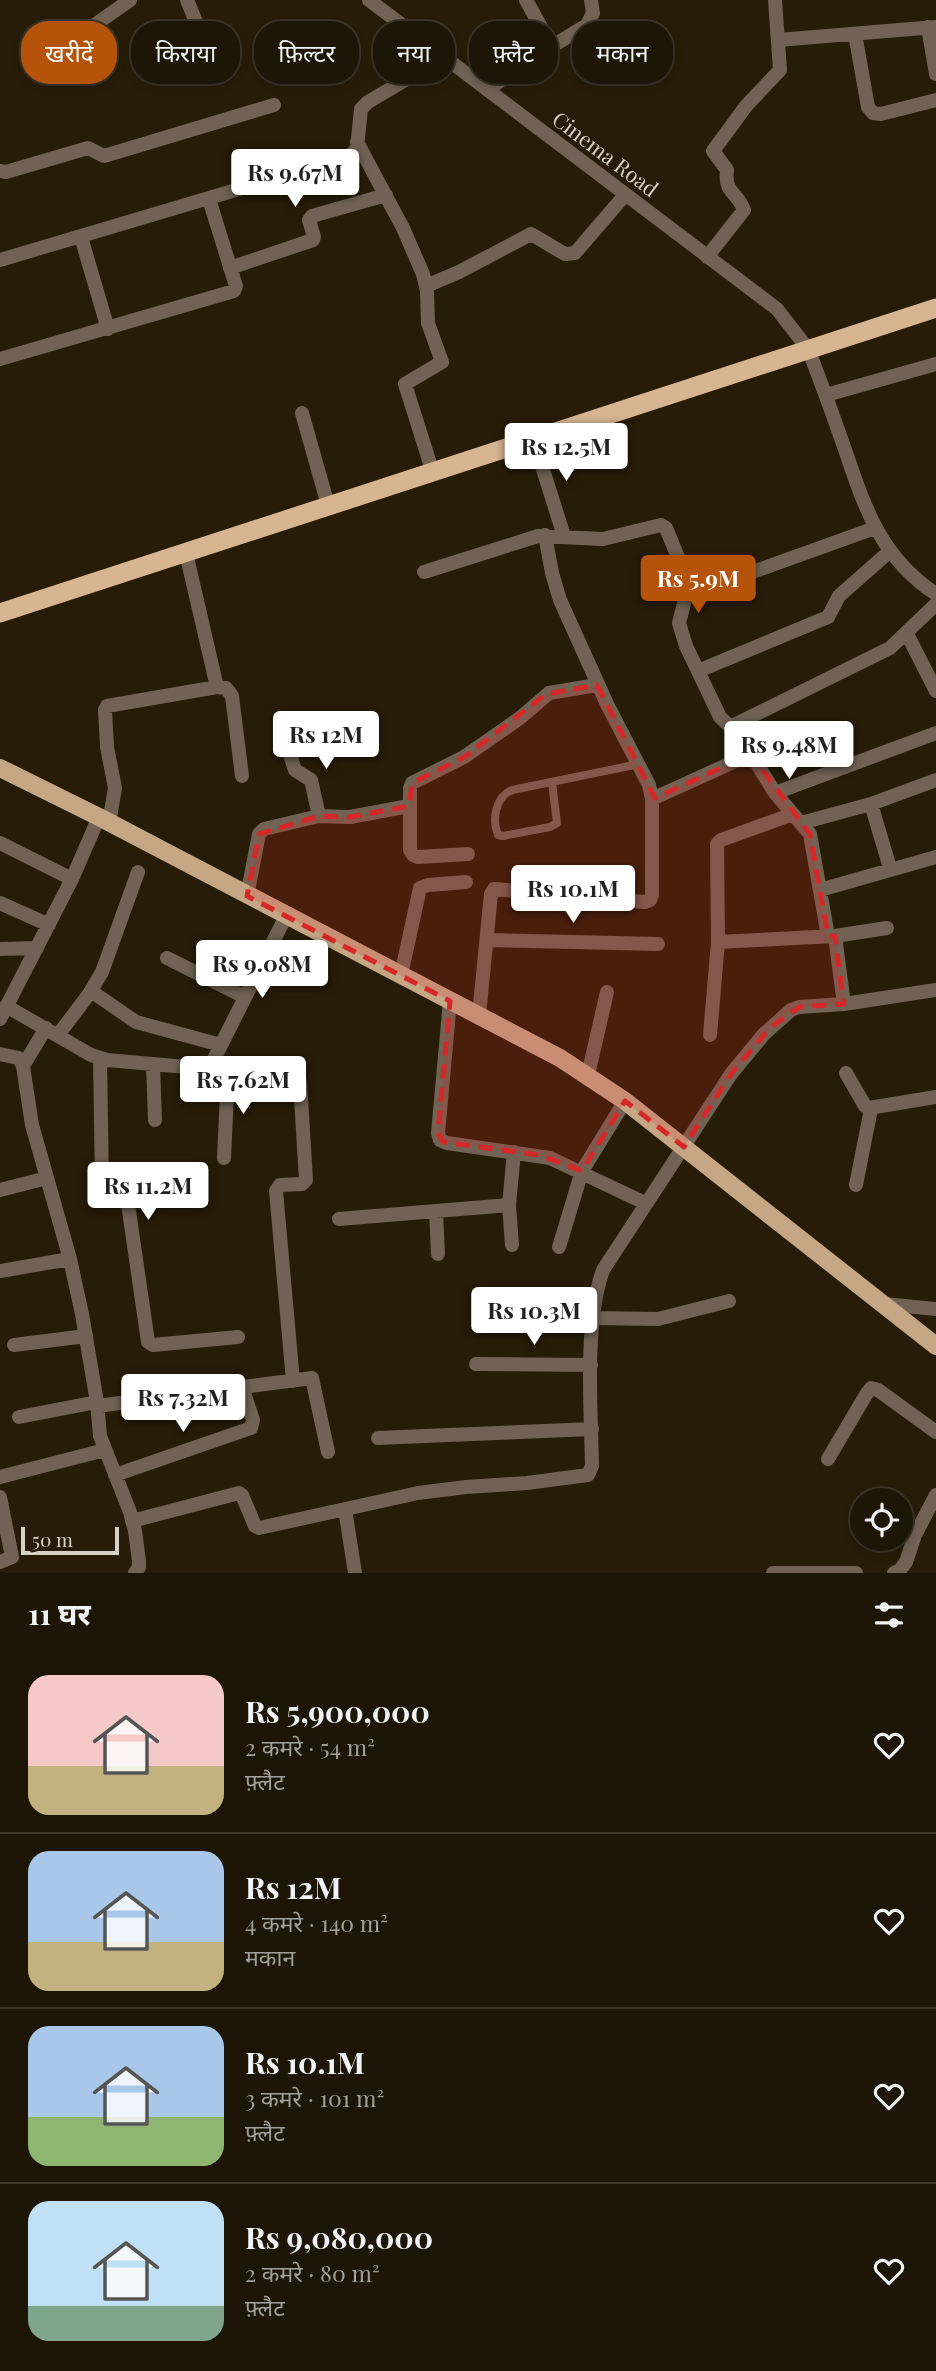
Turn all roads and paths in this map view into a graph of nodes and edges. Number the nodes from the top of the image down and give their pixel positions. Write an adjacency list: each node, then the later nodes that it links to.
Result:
1 (130, 0): 7 (street)
2 (187, 0): 8 (street)
3 (369, 0): 9 (street, Cinema Road)
4 (526, 0): 10 (street)
5 (592, 0): 14 (street)
6 (775, 0): 13 (street)
7 (100, 21)
8 (196, 21)
9 (397, 21)
10 (538, 21)
11 (932, 27): 12 (street); 16 (street)
12 (855, 34): 13 (street); 20 (street)
13 (778, 40): 28 (street)
14 (558, 43)
15 (455, 65): 19 (street, Cinema Road)
16 (936, 74)
17 (399, 84): 22 (street)
18 (496, 84): 19 (street)
19 (488, 90): 25 (street, Cinema Road)
20 (936, 100)
21 (274, 104): 23 (street)
22 (357, 142): 24 (street); 26 (street)
23 (0, 171)
24 (386, 195): 30 (street); 31 (street)
25 (625, 195): 28 (street, Cinema Road); 31 (street)
26 (208, 199): 27 (street); 30 (street)
27 (81, 237): 29 (street); 33 (street)
28 (707, 257): 34 (street, Cinema Road)
29 (0, 260)
30 (230, 268): 33 (street)
31 (426, 285): 40 (street)
32 (936, 308): 34 (highway)
33 (108, 329): 35 (street)
34 (808, 349): 37 (street, Cinema Road); 39 (highway)
35 (0, 359)
36 (936, 365): 37 (street)
37 (826, 396): 42 (street, Cinema Road)
38 (302, 413): 41 (street)
39 (534, 441): 40 (highway); 44 (street)
40 (433, 473): 41 (highway)
41 (328, 505): 46 (highway)
42 (875, 527): 45 (street, Cinema Road); 48 (street)
43 (545, 536): 44 (street); 47 (street); 54 (street)
44 (564, 536): 48 (street)
45 (890, 551): 49 (street, Cinema Road); 53 (street)
46 (186, 553): 51 (highway); 55 (street)
47 (424, 572)
48 (689, 584): 53 (street)
49 (936, 594)
50 (936, 604): 52 (street)
51 (0, 613)
52 (907, 634): 56 (street); 57 (street)
53 (698, 671): 57 (street)
54 (597, 685): 61 (street); 69 (street)
55 (217, 687): 63 (street); 72 (street)
56 (936, 691)
57 (730, 727): 60 (street)
58 (936, 733): 66 (street)
59 (286, 742): 70 (street)
60 (751, 754): 66 (street); 67 (street)
61 (639, 764): 65 (lane); 67 (street)
62 (0, 768): 72 (main road)
63 (242, 776)
64 (936, 780): 68 (street)
65 (552, 782): 65 (lane)
66 (775, 793): 71 (street)
67 (652, 800): 87 (street)
68 (871, 804): 71 (street); 76 (street)
69 (409, 806): 70 (street); 74 (street)
70 (319, 816): 81 (street)
71 (797, 819): 80 (street); 88 (street)
72 (104, 820): 78 (street); 81 (main road)
73 (0, 843): 78 (street)
74 (468, 854)
75 (936, 857): 76 (street)
76 (890, 868): 80 (street)
77 (138, 872): 95 (street)
78 (72, 879): 84 (street)
79 (466, 882): 93 (street)
80 (820, 890): 86 (street)
81 (247, 897): 83 (main road)
82 (0, 903): 84 (street)
83 (286, 916): 93 (main road); 97 (street)
84 (49, 925): 91 (street)
85 (887, 928): 86 (street)
86 (831, 936): 88 (street); 99 (street)
87 (487, 940): 89 (street); 101 (street)
88 (718, 942): 103 (street)
89 (657, 944)
90 (0, 948): 91 (street)
91 (37, 948): 100 (street)
92 (167, 958): 97 (street)
93 (401, 975): 98 (main road)
94 (936, 990): 99 (street)
95 (91, 991): 102 (street); 104 (street)
96 (607, 992): 112 (street)
97 (245, 997): 104 (street)
98 (450, 1001): 101 (main road); 118 (street)
99 (844, 1004): 117 (street)
100 (3, 1012): 102 (street)
101 (479, 1015): 112 (main road)
102 (52, 1032): 106 (street); 108 (street)
103 (710, 1035)
104 (221, 1045): 109 (street)
105 (0, 1054): 108 (street)
106 (100, 1058): 107 (street); 138 (street)
107 (153, 1065): 109 (street); 116 (street)
108 (23, 1066): 121 (street)
109 (209, 1069): 110 (street)
110 (228, 1072): 119 (street); 143 (street)
111 (846, 1073): 115 (street)
112 (588, 1076): 114 (main road)
113 (936, 1097): 115 (street)
114 (625, 1101): 117 (main road); 120 (street)
115 (871, 1108): 122 (street)
116 (155, 1120)
117 (684, 1147): 124 (street); 134 (main road)
118 (514, 1152): 120 (street); 125 (street)
119 (224, 1158)
120 (582, 1171): 124 (street); 129 (street)
121 (47, 1178): 123 (street); 131 (street)
122 (856, 1185)
123 (0, 1190)
124 (645, 1203): 136 (street)
125 (509, 1205): 126 (street); 128 (street)
126 (436, 1211): 127 (street); 130 (street)
127 (340, 1219)
128 (512, 1245)
129 (559, 1247)
130 (438, 1254)
131 (70, 1259): 132 (street); 137 (street)
132 (0, 1271)
133 (729, 1301): 136 (street)
134 (884, 1304): 135 (street); 140 (main road)
135 (936, 1309)
136 (594, 1318): 142 (street)
137 (86, 1336): 139 (street); 145 (street)
138 (238, 1337)
139 (14, 1345)
140 (936, 1346)
141 (476, 1364): 142 (street)
142 (592, 1365): 147 (street)
143 (293, 1381): 144 (street); 151 (street)
144 (242, 1387): 145 (street); 153 (street)
145 (97, 1404): 146 (street); 150 (street)
146 (19, 1417)
147 (592, 1429): 149 (street); 157 (street)
148 (936, 1432): 152 (street)
149 (378, 1438)
150 (104, 1450): 153 (street); 154 (street)
151 (328, 1452)
152 (828, 1459)
153 (115, 1475): 158 (street)
154 (0, 1477)
155 (936, 1495): 164 (street)
156 (0, 1499): 159 (street)
157 (345, 1509): 158 (street); 161 (street)
158 (132, 1521): 160 (street)
159 (0, 1562)
160 (135, 1573)
161 (355, 1573)
162 (774, 1573): 163 (street)
163 (856, 1573)
164 (894, 1573)

